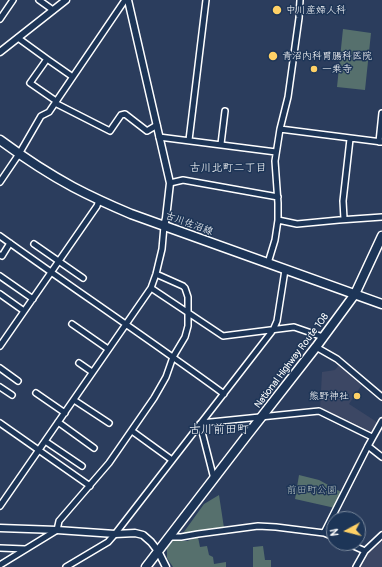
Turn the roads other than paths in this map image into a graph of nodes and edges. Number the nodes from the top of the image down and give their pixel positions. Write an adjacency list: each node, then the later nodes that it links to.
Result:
1 (13, 0): 9 (street)
2 (40, 0): 8 (street)
3 (66, 0): 8 (street)
4 (125, 0): 14 (street)
5 (128, 0): 17 (street)
6 (206, 0): 22 (street)
7 (300, 0): 18 (street)
8 (53, 10): 10 (street)
9 (0, 19)
10 (18, 38): 11 (street); 12 (street)
11 (0, 52)
12 (47, 59): 13 (street); 14 (street)
13 (70, 76)
14 (55, 102): 17 (street); 26 (street)
15 (225, 111): 24 (street)
16 (382, 113): 23 (street)
17 (157, 125): 19 (street)
18 (280, 129): 20 (street); 25 (street)
19 (159, 137): 22 (street); 28 (street)
20 (350, 138): 23 (street); 32 (street)
21 (0, 140): 26 (main road, 古川佐沼線)
22 (189, 140): 24 (street)
23 (380, 142)
24 (221, 144): 25 (street)
25 (276, 152): 29 (street)
26 (19, 154): 27 (street); 30 (main road, 古川佐沼線)
27 (0, 182)
28 (170, 183): 29 (street); 34 (street)
29 (278, 197): 33 (street)
30 (99, 200): 34 (main road, 古川佐沼線); 40 (street)
31 (382, 217): 32 (street)
32 (344, 219): 33 (street)
33 (278, 220): 41 (street)
34 (164, 226): 41 (main road, 古川佐沼線); 44 (street)
35 (0, 236): 37 (street)
36 (382, 236): 49 (main road, National Highway Route 108)
37 (10, 243): 39 (street); 43 (street)
38 (34, 244): 40 (street)
39 (0, 255)
40 (59, 261): 43 (street); 46 (street)
41 (268, 263): 42 (main road, 古川佐沼線)
42 (285, 270): 49 (main road, 古川佐沼線); 56 (street)
43 (51, 272): 50 (street); 55 (street)
44 (156, 274): 47 (street); 53 (street)
45 (0, 276): 50 (street)
46 (83, 278)
47 (151, 288): 53 (street); 55 (street)
48 (0, 294): 52 (street)
49 (355, 294): 51 (main road, 古川佐沼線); 57 (main road, National Highway Route 108)
50 (33, 299): 52 (street)
51 (382, 304)
52 (24, 311): 58 (street)
53 (188, 313): 56 (street); 61 (street)
54 (72, 324): 60 (street)
55 (126, 324): 60 (street); 61 (street)
56 (273, 330): 57 (street); 68 (street)
57 (323, 337): 59 (main road, National Highway Route 108)
58 (0, 346)
59 (316, 347): 70 (street); 73 (main road, National Highway Route 108)
60 (108, 350): 64 (street)
61 (173, 357): 68 (street); 79 (street)
62 (79, 363): 64 (street)
63 (0, 368): 65 (street)
64 (92, 372): 71 (street)
65 (18, 381)
66 (0, 387): 69 (street)
67 (36, 393): 72 (street)
68 (224, 394): 78 (street)
69 (12, 395)
70 (382, 397)
71 (74, 400): 72 (street); 77 (street)
72 (65, 413): 75 (street)
73 (262, 417): 78 (street); 80 (street); 88 (main road, National Highway Route 108)
74 (382, 421): 80 (street)
75 (58, 422): 81 (street); 83 (street)
76 (0, 423): 84 (street)
77 (108, 423)
78 (200, 424): 86 (street); 88 (street)
79 (132, 431): 86 (street); 89 (street)
80 (372, 438): 82 (street)
81 (45, 440): 84 (street); 87 (street)
82 (368, 446): 85 (street); 93 (street)
83 (94, 448)
84 (39, 450): 89 (street); 90 (street)
85 (382, 457)
86 (172, 460): 94 (street)
87 (82, 466)
88 (214, 479): 96 (main road, National Highway Route 108)
89 (90, 486): 92 (street)
90 (0, 506)
91 (0, 528): 92 (street)
92 (57, 530): 94 (street); 98 (street)
93 (324, 533): 96 (street)
94 (115, 534): 99 (street); 102 (street)
95 (382, 535): 100 (street)
96 (169, 537): 99 (main road, National Highway Route 108)
97 (0, 548): 98 (street)
98 (26, 549): 101 (street)
99 (158, 551): 103 (main road, National Highway Route 108); 104 (street)
100 (366, 551): 105 (street)
101 (0, 565)
102 (66, 567)
103 (146, 567)
104 (166, 567)
105 (356, 567)

